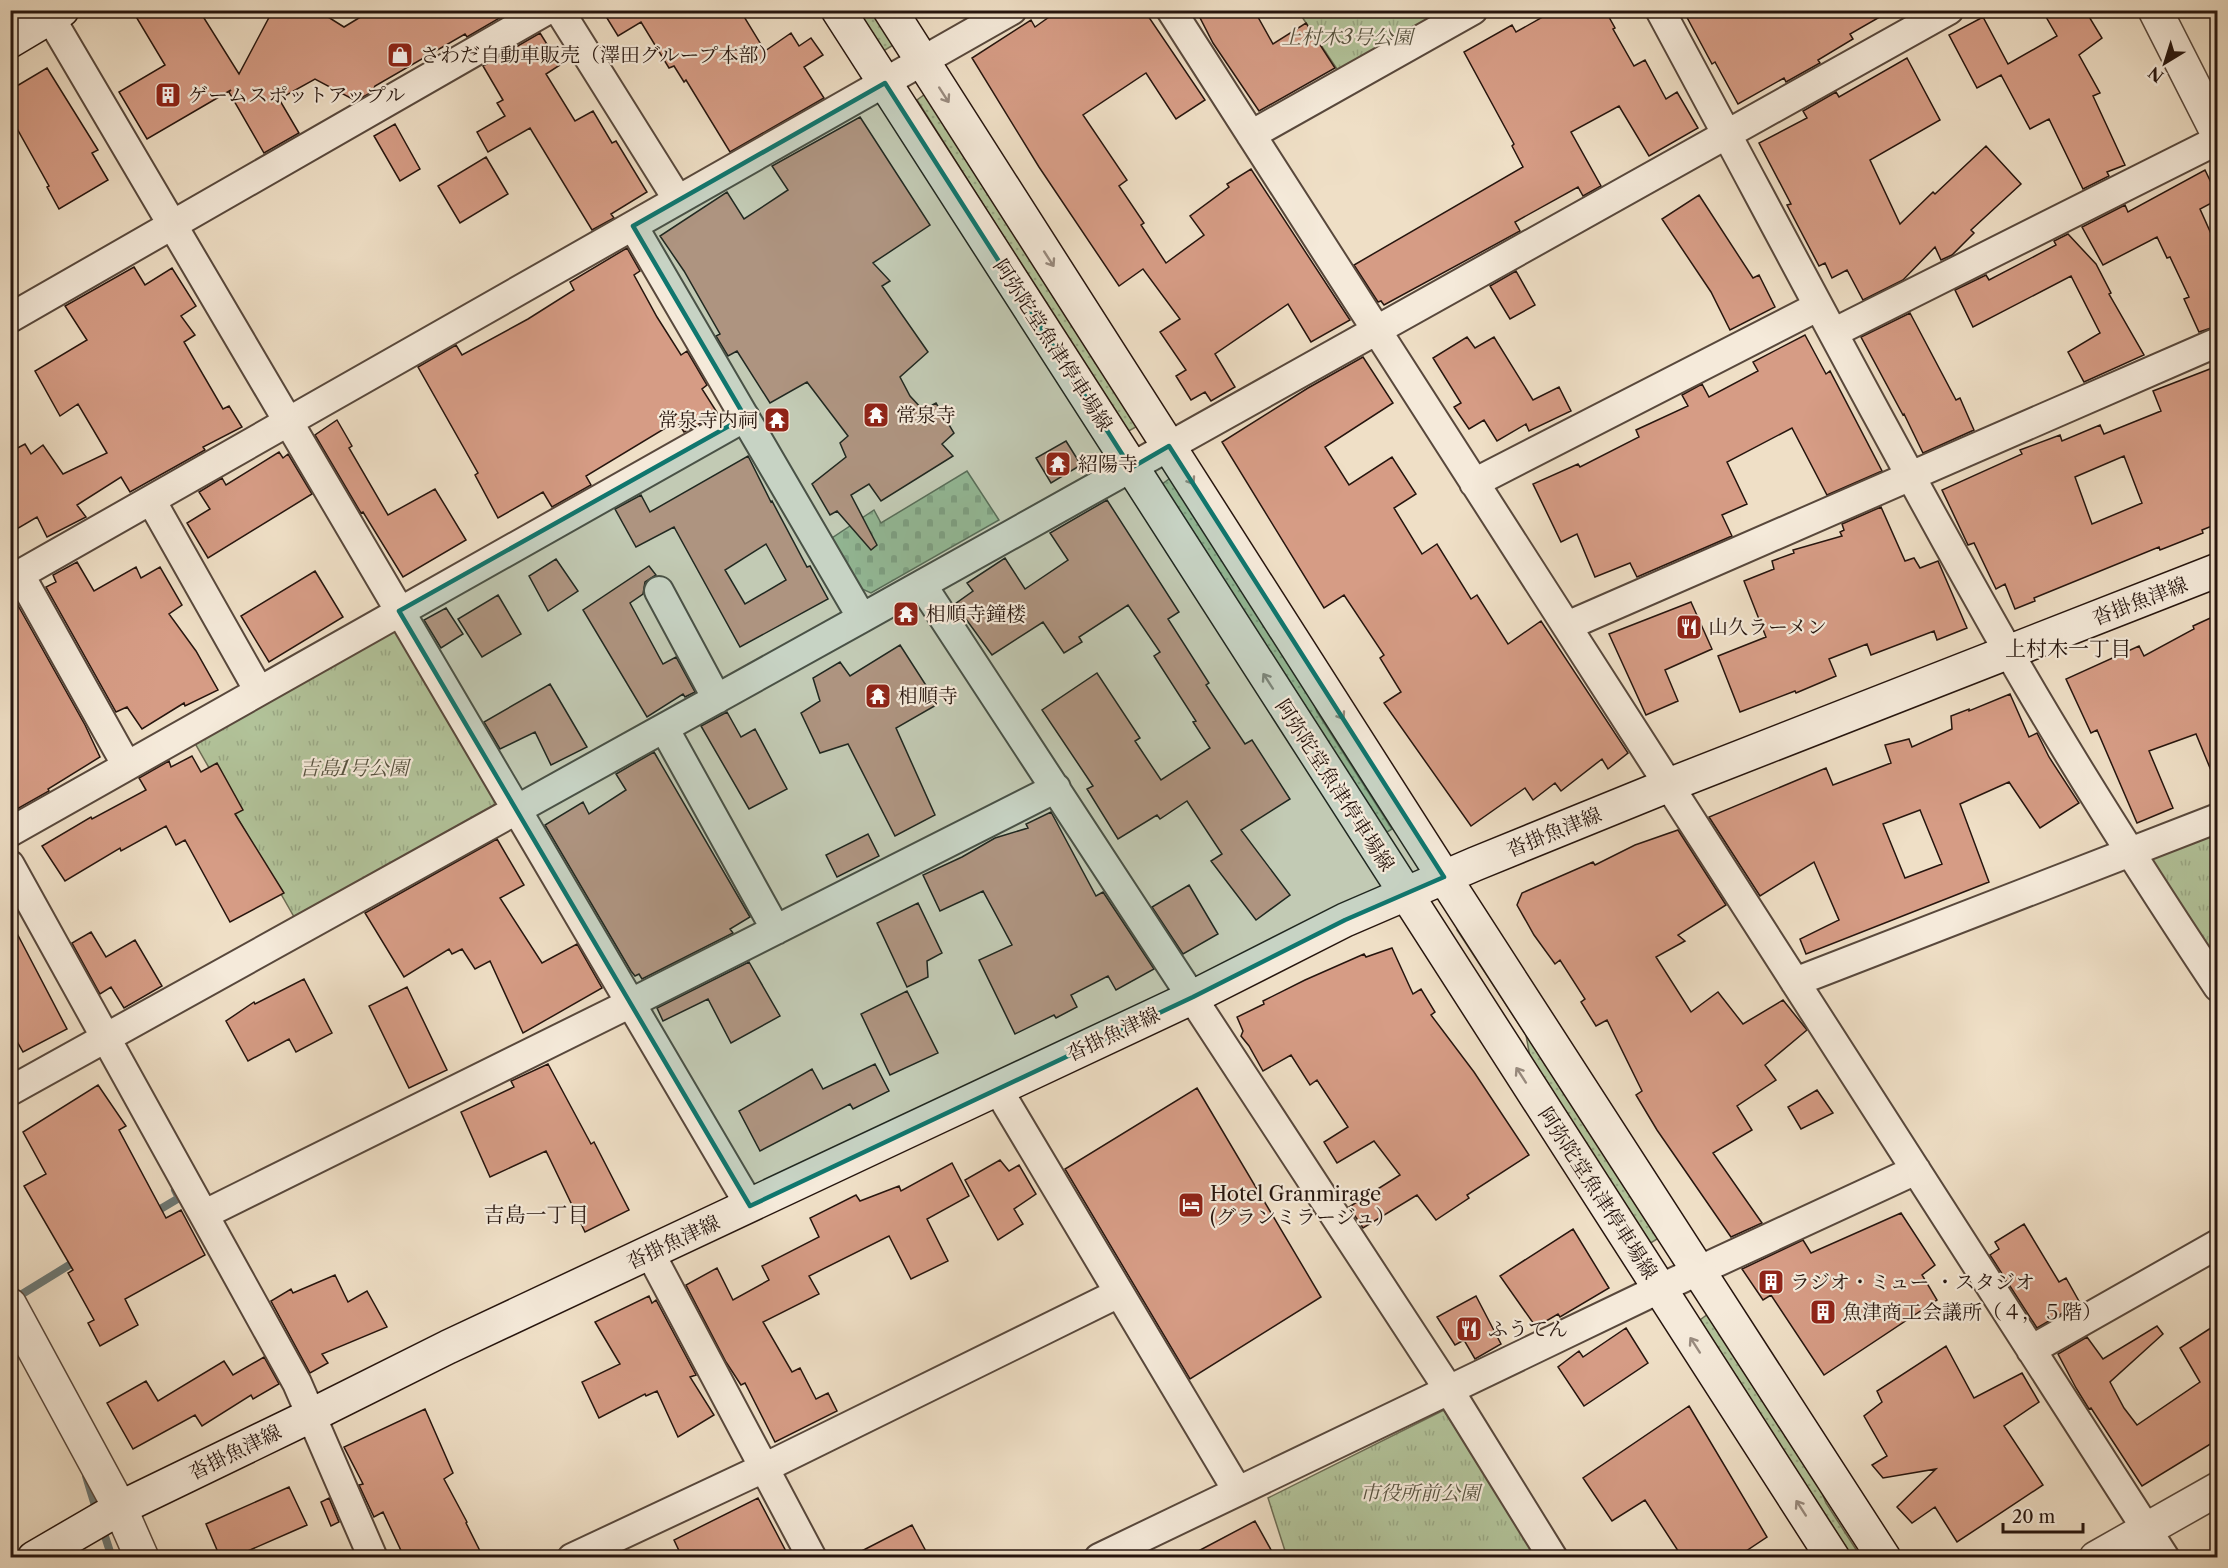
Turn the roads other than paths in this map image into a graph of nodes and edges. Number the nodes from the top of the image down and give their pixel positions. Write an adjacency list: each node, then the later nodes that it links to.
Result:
1 (547, 10): 19 (street)
2 (559, 10): 18 (street)
3 (838, 10): 14 (main road, 阿弥陀堂魚津停車場線)
4 (890, 10): 13 (main road)
5 (1012, 10): 13 (street)
6 (1171, 10): 16 (street)
7 (1473, 10): 16 (street)
8 (1660, 10): 17 (street)
9 (1950, 10): 17 (street)
10 (2156, 10): 15 (main road)
11 (49, 13): 12 (main road); 19 (street)
12 (10, 40)
13 (922, 61): 14 (street); 28 (main road, one-way to 28)
14 (885, 82): 18 (street); 29 (main road, 阿弥陀堂魚津停車場線)
15 (2216, 127): 24 (street)
16 (1251, 135): 23 (street)
17 (1727, 135): 21 (street); 23 (street)
18 (678, 200): 20 (street)
19 (173, 226): 22 (street); 27 (street)
20 (633, 226): 26 (street); 27 (street)
21 (1817, 307): 24 (street); 31 (street)
22 (10, 318)
23 (1377, 330): 28 (street); 31 (street)
24 (1833, 333): 30 (street)
25 (2217, 342): 30 (street)
26 (745, 417): 37 (street); 38 (street)
27 (289, 422): 32 (street); 37 (street)
28 (1169, 446): 29 (street); 52 (main road, one-way to 52)
29 (1131, 468): 35 (street); 53 (main road, 阿弥陀堂魚津停車場線, one-way to 29)
30 (1911, 477): 39 (street); 40 (street)
31 (1474, 483): 39 (street)
32 (151, 500): 34 (street); 41 (street)
33 (2217, 570): 40 (main road, 沓掛魚津線)
34 (15, 577): 44 (street)
35 (922, 585): 38 (street); 46 (street)
36 (659, 591): 42 (street)
37 (399, 611): 41 (street); 47 (street)
38 (862, 618): 42 (street)
39 (1566, 626): 45 (street)
40 (2009, 652): 45 (main road, 沓掛魚津線); 50 (street)
41 (259, 690): 44 (street)
42 (717, 699): 43 (street)
43 (664, 728): 47 (street); 54 (street)
44 (127, 766): 49 (street)
45 (1669, 785): 52 (main road, 沓掛魚津線); 55 (street)
46 (1056, 788): 54 (street); 57 (street)
47 (516, 809): 58 (street); 59 (street)
48 (2217, 818): 50 (street)
49 (10, 832)
50 (2130, 853): 55 (street); 56 (street)
51 (10, 865): 59 (street)
52 (1444, 877): 53 (main road, 沓掛魚津線); 67 (main road)
53 (1405, 894): 57 (main road, 沓掛魚津線); 68 (main road, 阿弥陀堂魚津停車場線, one-way to 53)
54 (776, 930): 58 (street)
55 (1795, 982): 62 (street)
56 (2217, 987)
57 (1193, 997): 60 (main road, 沓掛魚津線); 72 (street)
58 (631, 1003): 63 (street); 64 (street)
59 (106, 1037): 61 (street); 64 (street)
60 (997, 1088): 63 (main road, 沓掛魚津線); 69 (street)
61 (10, 1091)
62 (1916, 1170): 67 (street); 71 (street)
63 (750, 1206): 66 (main road, 沓掛魚津線)
64 (205, 1214): 73 (street)
65 (2217, 1244): 71 (street)
66 (650, 1253): 73 (main road, 沓掛魚津線); 74 (street)
67 (1698, 1270): 68 (street); 87 (main road)
68 (1659, 1289): 72 (street); 86 (main road, 阿弥陀堂魚津停車場線, one-way to 68)
69 (1119, 1293): 74 (street); 76 (street)
70 (10, 1305): 77 (main road)
71 (2031, 1350): 78 (street)
72 (1449, 1390): 76 (street); 85 (street)
73 (312, 1415): 77 (main road, 沓掛魚津線); 81 (street)
74 (766, 1467): 82 (street); 83 (street)
75 (2217, 1489): 78 (main road)
76 (1237, 1490): 84 (street)
77 (120, 1508): 79 (main road, 沓掛魚津線); 80 (main road)
78 (2147, 1530): 88 (main road); 89 (street)
79 (34, 1557)
80 (142, 1557)
81 (373, 1557)
82 (572, 1557)
83 (812, 1557)
84 (1099, 1557)
85 (1553, 1557)
86 (1833, 1557)
87 (1884, 1557)
88 (2096, 1557)
89 (2165, 1557)

